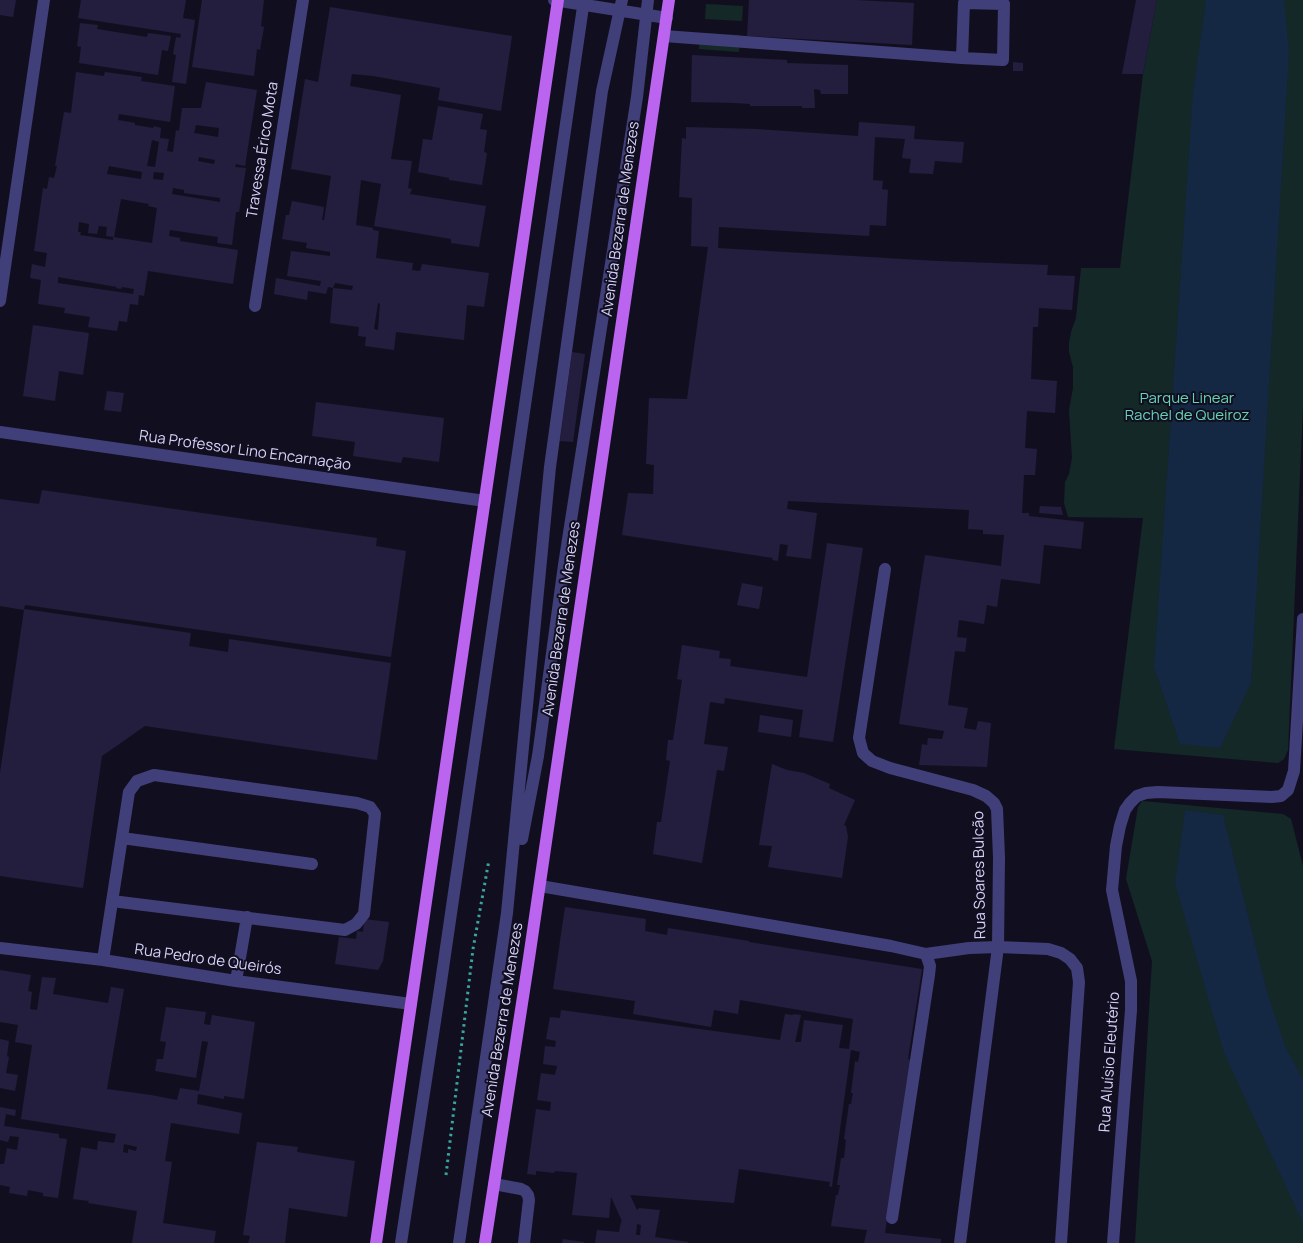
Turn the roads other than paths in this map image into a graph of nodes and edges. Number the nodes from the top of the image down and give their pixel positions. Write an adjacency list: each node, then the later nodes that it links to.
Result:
1 (44, 0): 13 (street)
2 (302, 0): 14 (street, Travessa Érico Mota)
3 (554, 0): 4 (street)
4 (558, 0): 7 (street); 16 (main road)
5 (648, 0): 9 (street, Avenida Bezerra de Menezes)
6 (669, 0): 10 (main road, Avenida Bezerra de Menezes)
7 (584, 2): 8 (street); 35 (street)
8 (621, 5): 9 (street); 24 (street, Avenida Bezerra de Menezes)
9 (646, 14): 10 (street); 24 (street, Avenida Bezerra de Menezes)
10 (667, 18): 11 (main road, Avenida Bezerra de Menezes)
11 (664, 36): 12 (street); 22 (main road, Avenida Bezerra de Menezes)
12 (962, 58): 12 (street)
13 (0, 301)
14 (255, 306)
15 (0, 432): 16 (street, Rua Professor Lino Encarnação)
16 (485, 501): 31 (main road)
17 (885, 569): 26 (street, Rua Soares Bulcão)
18 (1303, 619): 19 (street, Rua Aluísio Eleutério)
19 (1298, 772): 41 (street, Rua Aluísio Eleutério)
20 (122, 838): 21 (street); 23 (street); 25 (street)
21 (312, 864)
22 (540, 886): 28 (street); 32 (main road, Avenida Bezerra de Menezes)
23 (112, 901): 25 (street); 29 (street)
24 (507, 912): 36 (street, Avenida Bezerra de Menezes)
25 (246, 918): 30 (street)
26 (998, 946): 28 (street); 39 (street, Rua Soares Bulcão); 40 (street)
27 (0, 948): 29 (street, Rua Pedro de Queirós)
28 (926, 954): 33 (street)
29 (103, 960): 30 (street, Rua Pedro de Queirós)
30 (236, 981): 31 (street, Rua Pedro de Queirós)
31 (411, 1004): 34 (main road)
32 (494, 1184): 37 (main road, Avenida Bezerra de Menezes); 38 (street)
33 (892, 1218)
34 (376, 1243)
35 (401, 1243)
36 (459, 1243)
37 (485, 1243)
38 (524, 1243)
39 (960, 1243)
40 (1062, 1243)
41 (1113, 1243)

